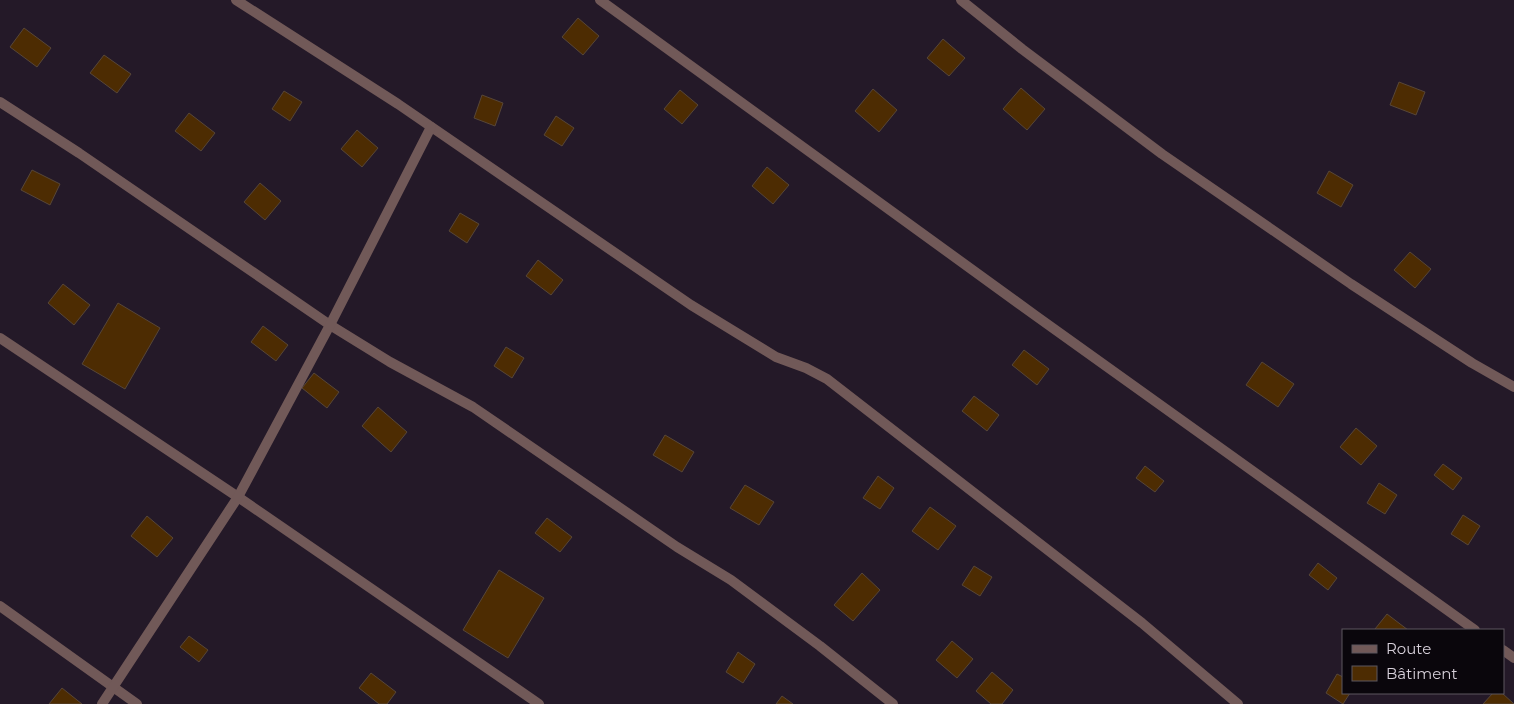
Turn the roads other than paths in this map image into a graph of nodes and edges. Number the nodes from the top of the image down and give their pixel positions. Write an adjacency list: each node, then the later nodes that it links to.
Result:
1 (236, 0): 5 (street)
2 (600, 0): 11 (street)
3 (961, 0): 8 (street)
4 (0, 102): 6 (street)
5 (431, 127): 6 (street); 17 (street)
6 (330, 325): 9 (street); 16 (street)
7 (0, 338): 9 (street)
8 (1514, 387)
9 (238, 497): 12 (street); 15 (street)
10 (0, 606): 12 (street)
11 (1474, 629)
12 (113, 687): 13 (street); 14 (street)
13 (102, 704)
14 (137, 704)
15 (539, 704)
16 (893, 704)
17 (1238, 704)

